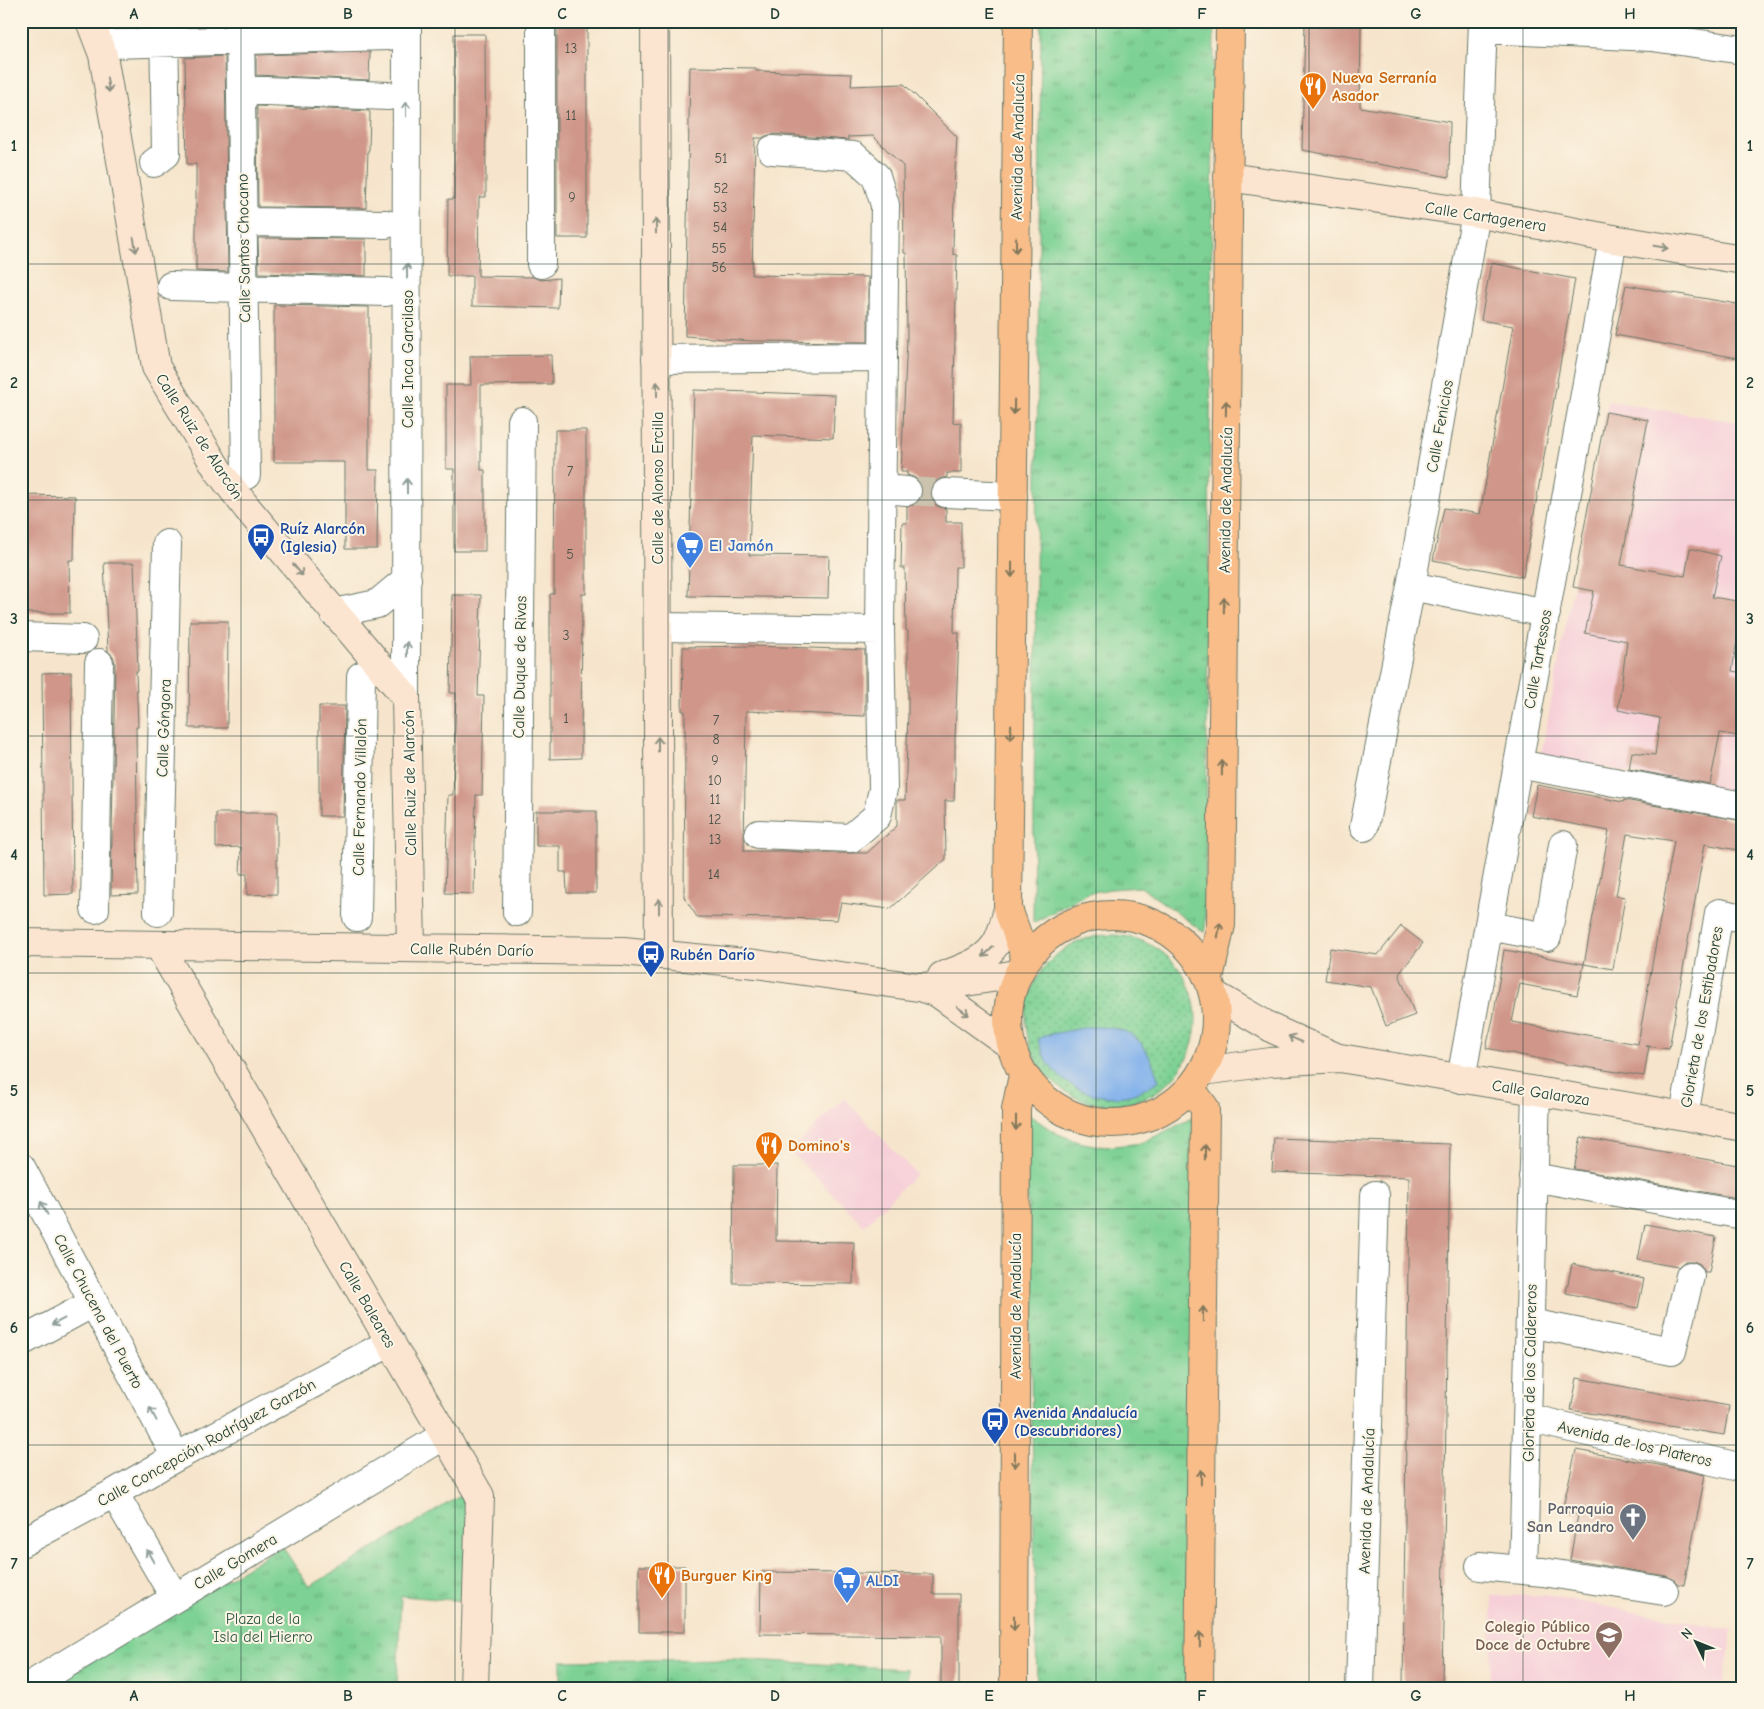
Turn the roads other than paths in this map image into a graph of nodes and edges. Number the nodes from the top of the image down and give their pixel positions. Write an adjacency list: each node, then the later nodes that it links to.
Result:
1 (90, 21): 36 (street, Calle Ruiz de Alarcón, one-way to 36)
2 (541, 21): 23 (street)
3 (655, 21): 28 (street, Calle de Alonso Ercilla, one-way to 3)
4 (1018, 21): 32 (main road, Avenida de Andalucía, one-way to 32)
5 (1230, 21): 17 (main road, Avenida de Andalucía)
6 (1483, 25): 8 (street); 18 (street, Calle Fenicios)
7 (397, 29): 9 (street); 34 (street, Calle Inca Garcilaso, one-way to 7)
8 (1652, 29): 12 (street)
9 (240, 31): 10 (street); 13 (street, Calle Santos Chocano)
10 (164, 32): 11 (street); 16 (street)
11 (112, 44)
12 (1743, 50)
13 (241, 90): 14 (street); 19 (street, Calle Santos Chocano)
14 (388, 96)
15 (772, 150): 27 (street)
16 (154, 163)
17 (1228, 177): 18 (street, Calle Cartagenera); 62 (main road, Avenida de Andalucía, one-way to 17)
18 (1476, 213): 21 (street, Calle Cartagenera); 35 (street, Calle Fenicios)
19 (242, 222): 20 (street); 25 (street, Calle Santos Chocano)
20 (386, 224)
21 (1613, 239): 22 (street, Calle Cartagenera, one-way to 22); 37 (street, Calle Tartessos)
22 (1743, 260)
23 (542, 264)
24 (171, 286): 25 (street)
25 (244, 288): 26 (street); 30 (street, Calle Santos Chocano)
26 (386, 292)
27 (883, 357): 28 (street); 39 (street)
28 (656, 359): 38 (street, Calle de Alonso Ercilla, one-way to 28)
29 (522, 422): 53 (street, Calle Duque de Rivas)
30 (246, 475)
31 (946, 493): 32 (street)
32 (1013, 496): 51 (main road, Avenida de Andalucía, one-way to 51)
33 (168, 544): 52 (street, Calle Góngora)
34 (407, 579): 36 (street); 44 (street, Calle Inca Garcilaso, one-way to 34)
35 (1411, 586): 37 (street); 47 (street, Calle Fenicios)
36 (334, 613): 44 (street, Calle Ruiz de Alarcón)
37 (1546, 613): 45 (street, Calle Tartessos)
38 (658, 627): 39 (street); 60 (street, Calle de Alonso Ercilla, one-way to 38)
39 (880, 630): 48 (street)
40 (21, 637): 41 (street)
41 (83, 639)
42 (99, 663): 50 (street)
43 (361, 676): 54 (street, Calle Fernando Villalón)
44 (406, 698): 59 (street, Calle Ruiz de Alarcón)
45 (1518, 764): 46 (street); 56 (street, Calle Tartessos)
46 (1743, 806)
47 (1364, 827)
48 (759, 834)
49 (1563, 845): 56 (street)
50 (95, 908)
51 (1008, 909): 61 (main road, Avenida de Andalucía); 63 (street, one-way to 63)
52 (158, 912)
53 (517, 912)
54 (357, 917)
55 (1743, 918): 70 (street, Glorieta de los Estibadores)
56 (1489, 926): 67 (street, Calle Tartessos)
57 (21, 943): 58 (street, Calle Rubén Darío)
58 (159, 946): 59 (street, Calle Rubén Darío); 80 (street, Calle Baleares)
59 (411, 948): 60 (street, Calle Rubén Darío)
60 (659, 955): 63 (street, Calle Rubén Darío)
61 (1021, 966): 62 (main road); 63 (street, Calle Rubén Darío); 64 (main road)
62 (1212, 986): 65 (street, Calle Galaroza, one-way to 62); 68 (main road)
63 (921, 987): 64 (street, Calle Rubén Darío, one-way to 64)
64 (1010, 1044): 66 (main road)
65 (1340, 1058): 67 (street, Calle Galaroza); 68 (street, Calle Galaroza)
66 (1023, 1075): 68 (main road); 93 (main road, Avenida de Andalucía, one-way to 93)
67 (1461, 1079): 69 (street, Calle Galaroza)
68 (1197, 1080): 94 (main road, one-way to 68)
69 (1536, 1091): 70 (street, Calle Galaroza); 73 (street, Glorieta de los Caldereros)
70 (1684, 1116): 71 (street, Calle Galaroza)
71 (1743, 1127)
72 (21, 1166): 77 (street, Calle Chucena del Puerto, one-way to 72)
73 (1533, 1177): 75 (street); 78 (street, Glorieta de los Caldereros)
74 (1375, 1195): 95 (street, Avenida de Andalucía)
75 (1743, 1215)
76 (1690, 1276): 78 (street)
77 (94, 1302): 79 (street, one-way to 79); 83 (street, Calle Chucena del Puerto, one-way to 77)
78 (1530, 1323): 81 (street, Glorieta de los Caldereros)
79 (21, 1342)
80 (391, 1342): 82 (street, Calle Baleares); 83 (street, Calle Concepción Rodríguez Garzón)
81 (1528, 1418): 84 (street, Avenida de los Plateros); 88 (street, Glorieta de los Caldereros)
82 (445, 1435): 90 (street, Calle Gomera); 92 (street, Calle Baleares)
83 (176, 1457): 85 (street, Calle Concepción Rodríguez Garzón)
84 (1743, 1468)
85 (114, 1493): 86 (street, Calle Concepción Rodríguez Garzón); 90 (street, one-way to 85)
86 (21, 1543)
87 (1480, 1566): 88 (street)
88 (1523, 1570): 89 (street)
89 (1664, 1591)
90 (175, 1598): 91 (street, Calle Gomera)
91 (26, 1688)
92 (474, 1688)
93 (1014, 1688)
94 (1199, 1688)
95 (1360, 1688)

